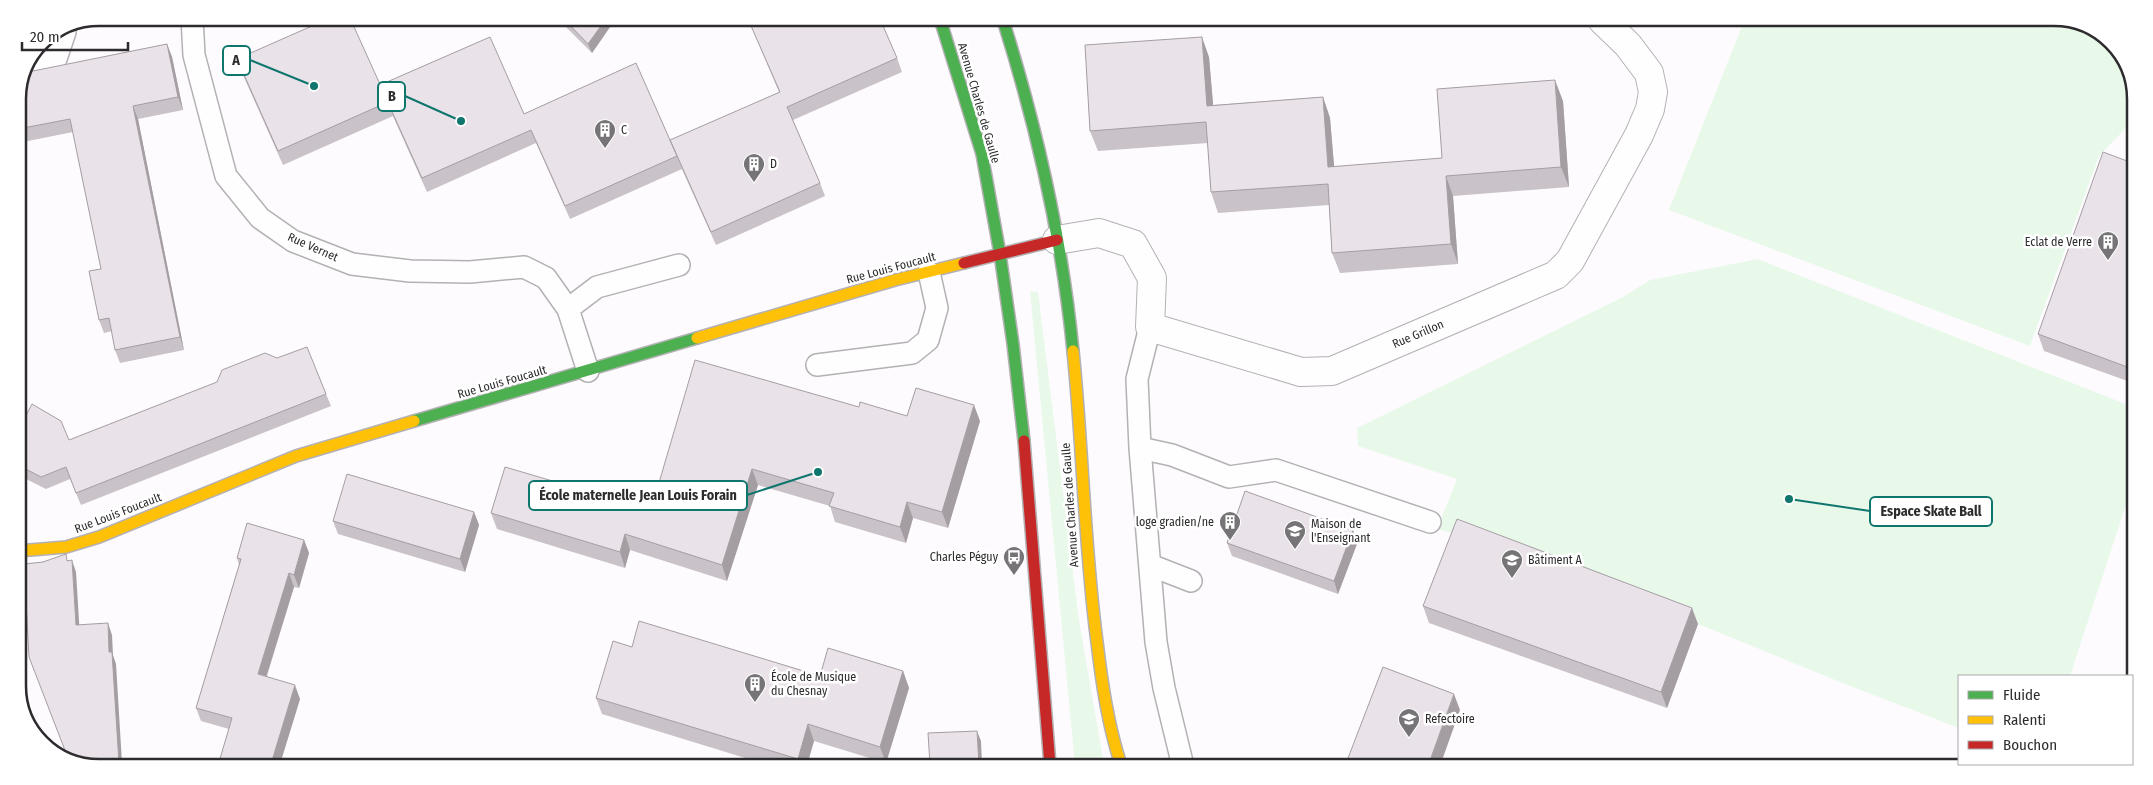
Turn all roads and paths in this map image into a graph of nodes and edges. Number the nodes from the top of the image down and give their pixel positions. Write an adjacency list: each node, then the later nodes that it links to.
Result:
1 (192, 26): 11 (lane, Rue Vernet)
2 (942, 26): 8 (main road, Avenue Charles de Gaulle)
3 (1006, 26): 7 (main road, Avenue Charles de Gaulle)
4 (1608, 26): 12 (street, Rue Grillon)
5 (64, 36): 6 (lane)
6 (37, 63)
7 (1057, 240): 8 (main road); 12 (street); 21 (main road, Avenue Charles de Gaulle)
8 (1000, 254): 10 (main road, Rue Louis Foucault); 20 (main road, Avenue Charles de Gaulle)
9 (679, 265): 11 (lane)
10 (929, 272): 13 (lane); 14 (main road, Rue Louis Foucault)
11 (568, 309): 14 (lane, Rue Vernet)
12 (1150, 327): 15 (lane)
13 (817, 365)
14 (588, 370): 17 (main road, Rue Louis Foucault)
15 (1140, 448): 16 (lane); 18 (lane)
16 (1430, 522)
17 (26, 550)
18 (1150, 565): 19 (lane); 22 (lane)
19 (1191, 581)
20 (1050, 759)
21 (1119, 759)
22 (1181, 759)

